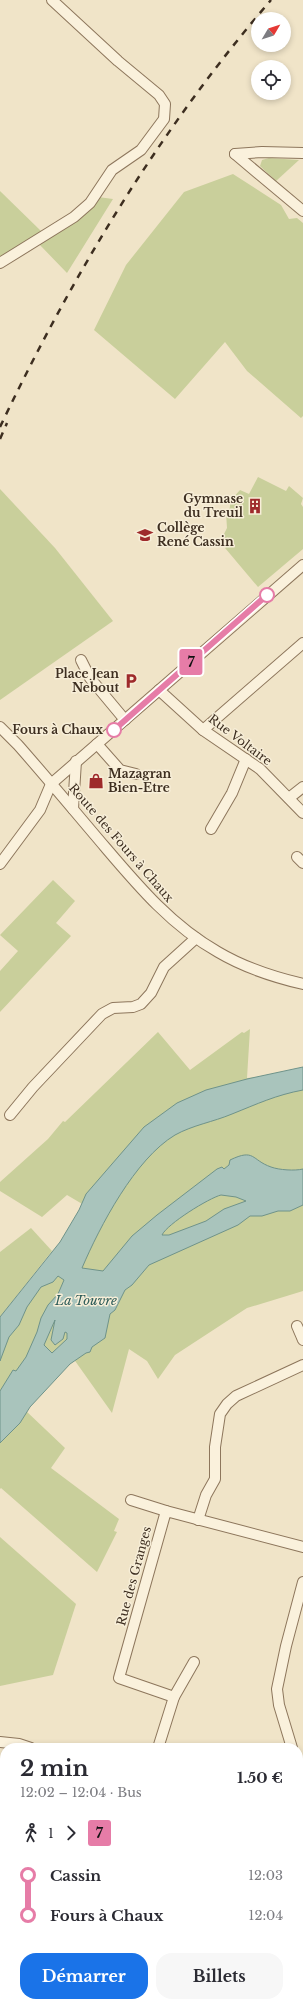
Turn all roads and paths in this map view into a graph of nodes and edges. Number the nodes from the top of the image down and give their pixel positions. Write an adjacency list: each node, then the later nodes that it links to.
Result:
1 (52, 0): 4 (street)
2 (303, 153): 3 (street)
3 (303, 210)
4 (0, 263)
5 (303, 565): 8 (street)
6 (303, 643): 11 (street)
7 (80, 660): 9 (street)
8 (159, 690): 9 (street); 11 (street, Rue Voltaire)
9 (125, 720): 12 (street)
10 (0, 727): 16 (street, Route des Fours à Chaux)
11 (203, 730): 13 (street, Rue Voltaire)
12 (97, 744): 14 (street); 15 (street)
13 (246, 759): 18 (street, Rue Voltaire); 21 (street)
14 (76, 761): 16 (street); 19 (street)
15 (136, 774)
16 (51, 784): 19 (street, Route des Fours à Chaux); 22 (street)
17 (303, 786): 18 (street)
18 (289, 798): 20 (street, Rue Voltaire)
19 (73, 809): 23 (street, Route des Fours à Chaux)
20 (303, 813)
21 (211, 829)
22 (0, 864)
23 (196, 938): 24 (street, Route des Fours à Chaux); 25 (street)
24 (303, 984)
25 (10, 1115)
26 (297, 1326): 27 (street)
27 (303, 1340)
28 (303, 1365): 31 (street)
29 (131, 1500): 30 (street)
30 (166, 1511): 31 (street); 35 (street, Rue des Granges)
31 (198, 1520): 32 (street)
32 (303, 1547)
33 (303, 1582): 37 (street)
34 (194, 1662): 35 (street)
35 (174, 1697): 36 (street)
36 (160, 1743)
37 (290, 1743)

